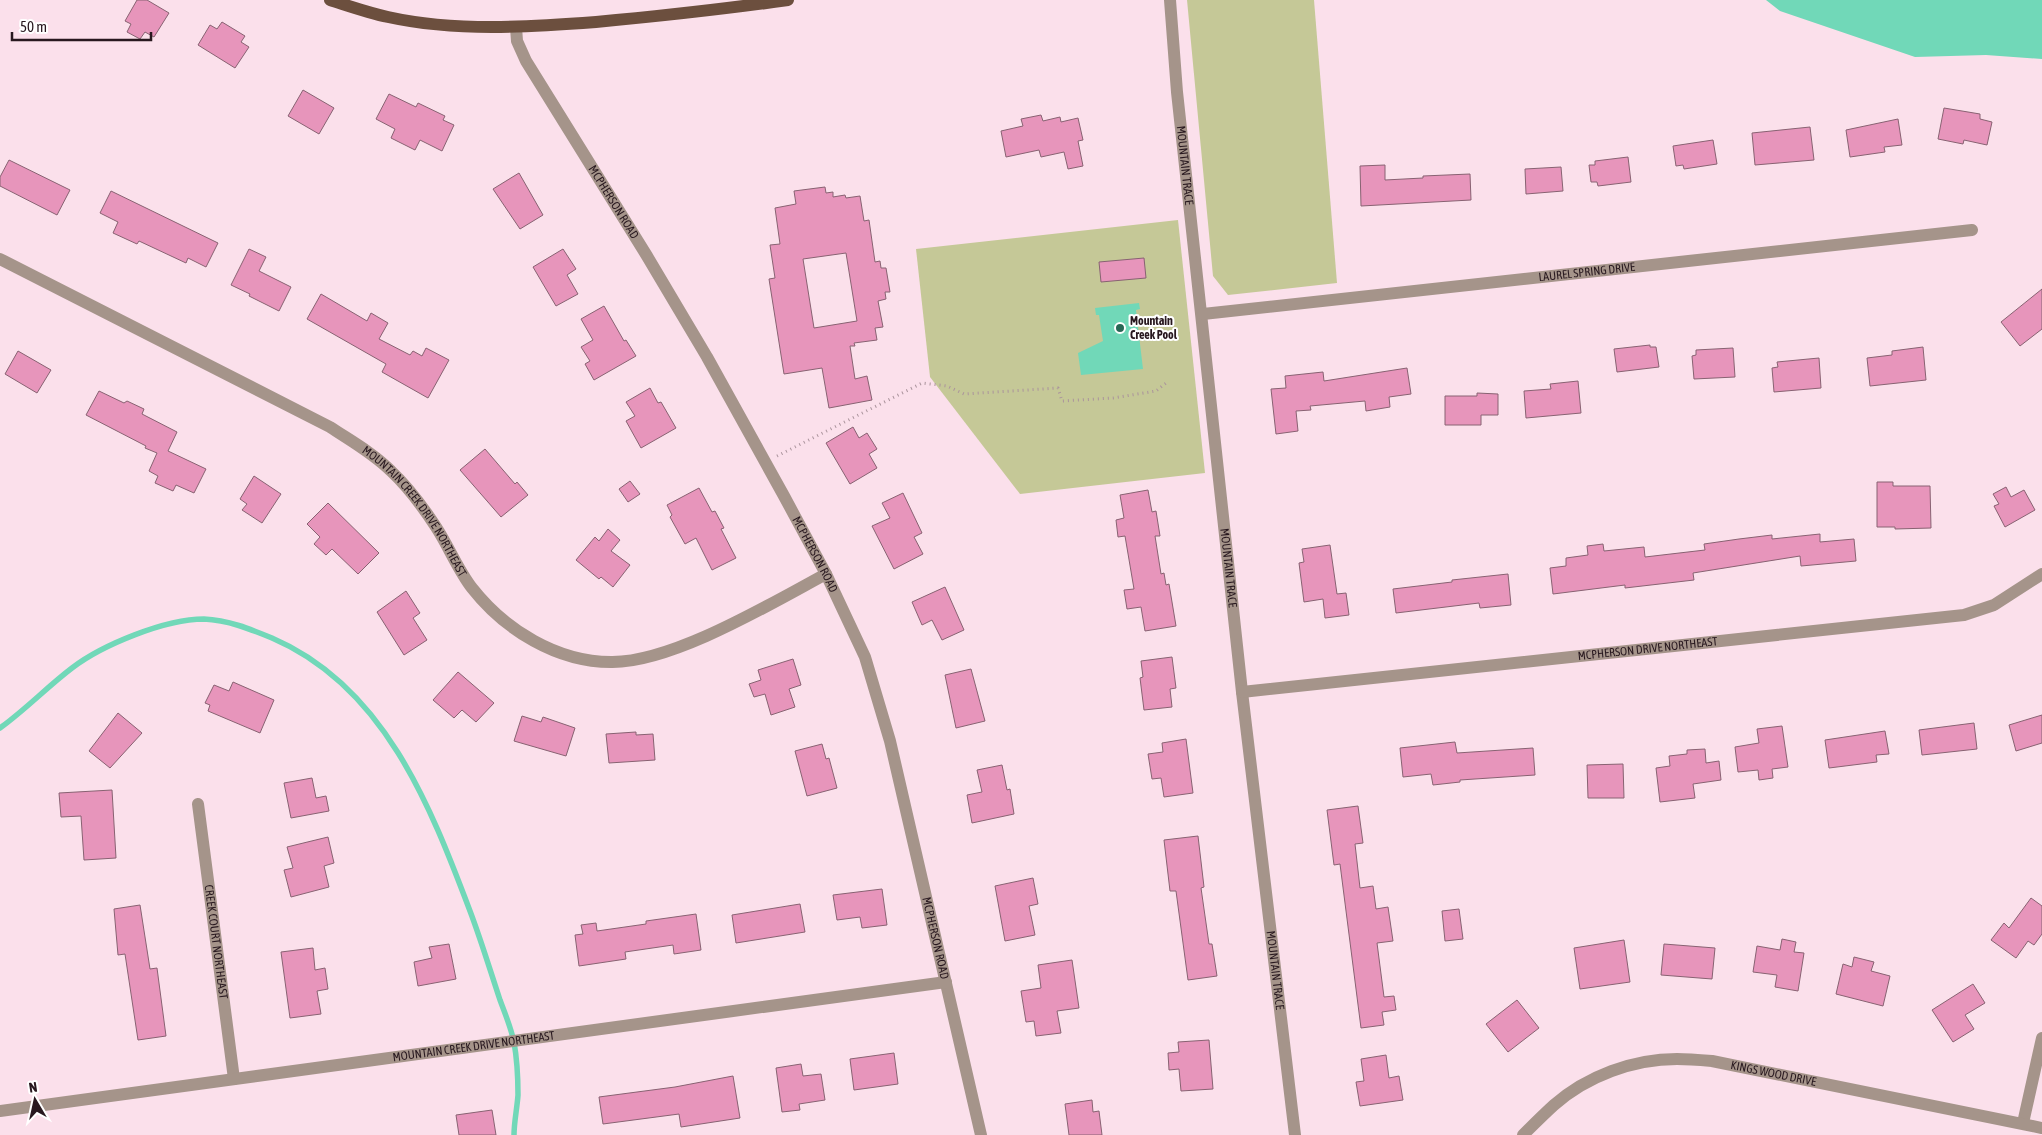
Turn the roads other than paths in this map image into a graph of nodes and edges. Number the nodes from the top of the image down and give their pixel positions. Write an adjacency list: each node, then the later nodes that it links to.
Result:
1 (330, 0): 4 (main road)
2 (788, 0): 4 (main road)
3 (1170, 0): 7 (street, MOUNTAIN TRACE)
4 (516, 27): 8 (street, MCPHERSON ROAD)
5 (1972, 230): 7 (street, LAUREL SPRING DRIVE)
6 (0, 259): 8 (street, MOUNTAIN CREEK DRIVE NORTHEAST)
7 (1203, 314): 10 (street, MOUNTAIN TRACE)
8 (826, 574): 12 (street, MCPHERSON ROAD)
9 (2042, 574): 10 (street, MCPHERSON DRIVE NORTHEAST)
10 (1242, 692): 19 (street, MOUNTAIN TRACE)
11 (198, 804): 14 (street, CREEK COURT NORTHEAST)
12 (946, 982): 14 (street, MOUNTAIN CREEK DRIVE NORTHEAST); 18 (street, MCPHERSON ROAD)
13 (2042, 1038): 16 (street)
14 (234, 1078): 15 (street, MOUNTAIN CREEK DRIVE NORTHEAST)
15 (0, 1111)
16 (2024, 1123): 17 (street, KINGS WOOD DRIVE); 20 (street, KINGS WOOD DRIVE)
17 (2042, 1128)
18 (981, 1135)
19 (1295, 1135)
20 (1523, 1135)

